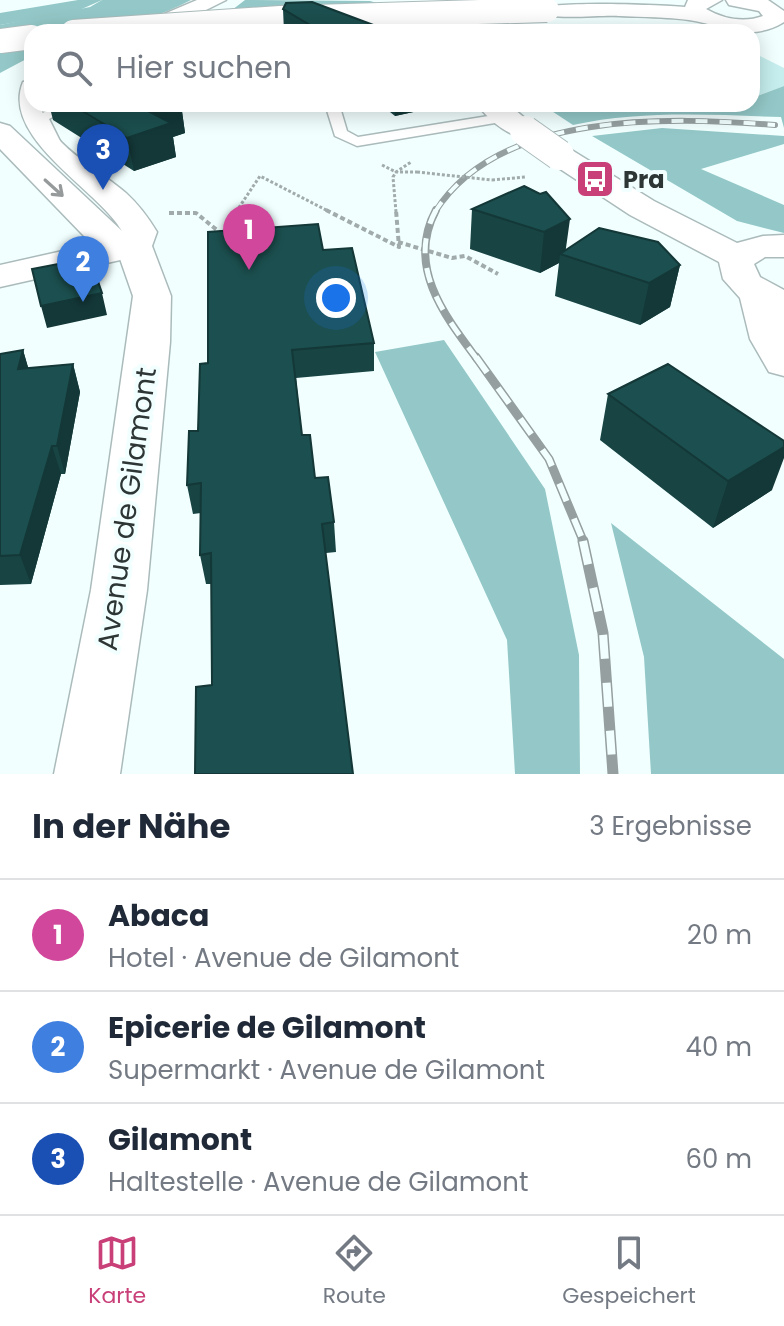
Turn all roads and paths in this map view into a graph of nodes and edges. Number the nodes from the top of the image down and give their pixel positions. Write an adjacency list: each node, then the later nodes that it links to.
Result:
1 (739, 0): 2 (street); 5 (street)
2 (757, 0)
3 (703, 5): 7 (street, bridge); 9 (street)
4 (221, 6): 6 (street); 8 (street)
5 (780, 18): 9 (street)
6 (174, 24)
7 (191, 24)
8 (335, 24)
9 (733, 24)
10 (760, 34): 13 (street)
11 (24, 38): 12 (street, bridge)
12 (0, 41)
13 (784, 43)
14 (18, 91): 15 (street, Avenue de Gilamont)
15 (24, 110)
16 (24, 112): 21 (street, Avenue de Gilamont)
17 (53, 112): 21 (lane)
18 (334, 112): 19 (lane)
19 (534, 127): 25 (street)
20 (0, 132): 23 (street, one-way to 23)
21 (54, 157): 23 (street, Avenue de Gilamont)
22 (492, 180): 24 (path, bridge)
23 (135, 232): 24 (path); 27 (street); 30 (street, Avenue de Gilamont)
24 (398, 242): 26 (path)
25 (764, 250): 28 (street)
26 (498, 274)
27 (0, 276)
28 (771, 298): 29 (street)
29 (784, 363)
30 (87, 774)

